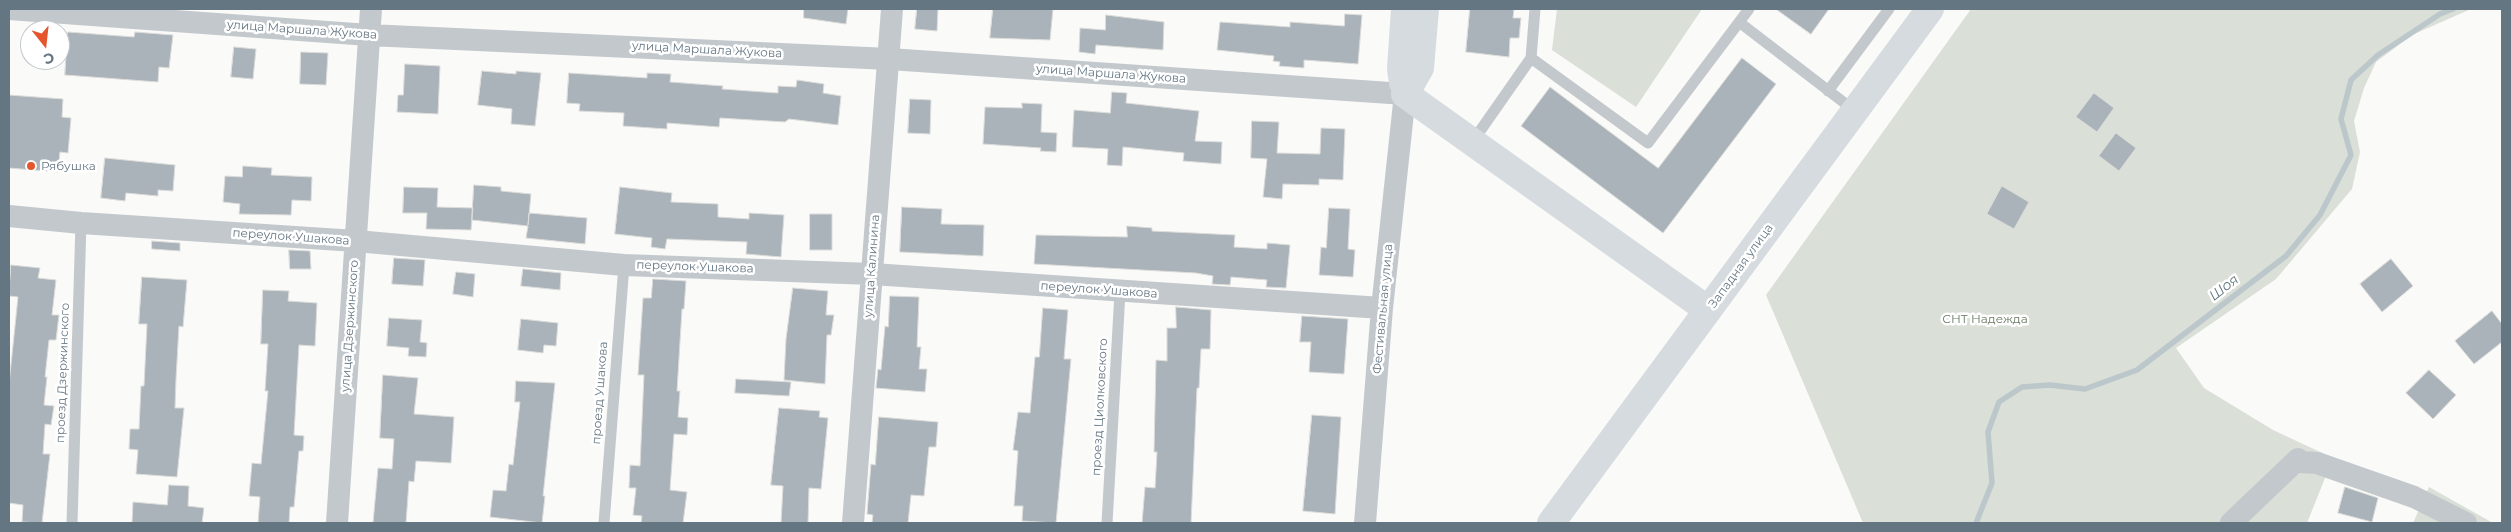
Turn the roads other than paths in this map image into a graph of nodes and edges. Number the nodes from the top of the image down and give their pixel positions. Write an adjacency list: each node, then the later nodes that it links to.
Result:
1 (9, 9): 11 (street, улица Маршала Жукова)
2 (371, 9): 11 (street, улица Дзержинского)
3 (892, 9): 13 (street, улица Калинина)
4 (1405, 9): 15 (main road, Фестивальная улица)
5 (1425, 9): 15 (main road, Фестивальная улица)
6 (1536, 9): 12 (lane)
7 (1749, 9): 10 (lane)
8 (1889, 9): 14 (lane)
9 (1930, 9): 16 (main road, Западная улица)
10 (1739, 22): 12 (lane); 14 (lane)
11 (369, 35): 13 (street, улица Маршала Жукова); 20 (street, улица Дзержинского)
12 (1531, 58): 17 (lane)
13 (889, 59): 15 (street, улица Маршала Жукова); 22 (street, улица Калинина)
14 (1828, 91): 16 (lane)
15 (1404, 94): 17 (main road); 24 (street, Фестивальная улица)
16 (1855, 111): 25 (main road, Западная улица)
17 (1473, 141): 25 (main road)
18 (9, 216): 19 (street, переулок Ушакова)
19 (81, 223): 20 (street, переулок Ушакова); 26 (lane, проезд Дзержинского)
20 (356, 241): 21 (street, переулок Ушакова); 27 (street, улица Дзержинского)
21 (624, 265): 22 (street, переулок Ушакова); 28 (lane, проезд Ушакова)
22 (872, 274): 23 (street, переулок Ушакова); 29 (street, улица Калинина)
23 (1120, 292): 24 (street, переулок Ушакова); 30 (lane, проезд Циолковского)
24 (1382, 308): 31 (street, Фестивальная улица)
25 (1708, 310): 32 (main road, Западная улица)
26 (72, 523)
27 (337, 523)
28 (604, 523)
29 (853, 523)
30 (1106, 523)
31 (1365, 523)
32 (1551, 523)
33 (2231, 523): 34 (street)
34 (2466, 523)

